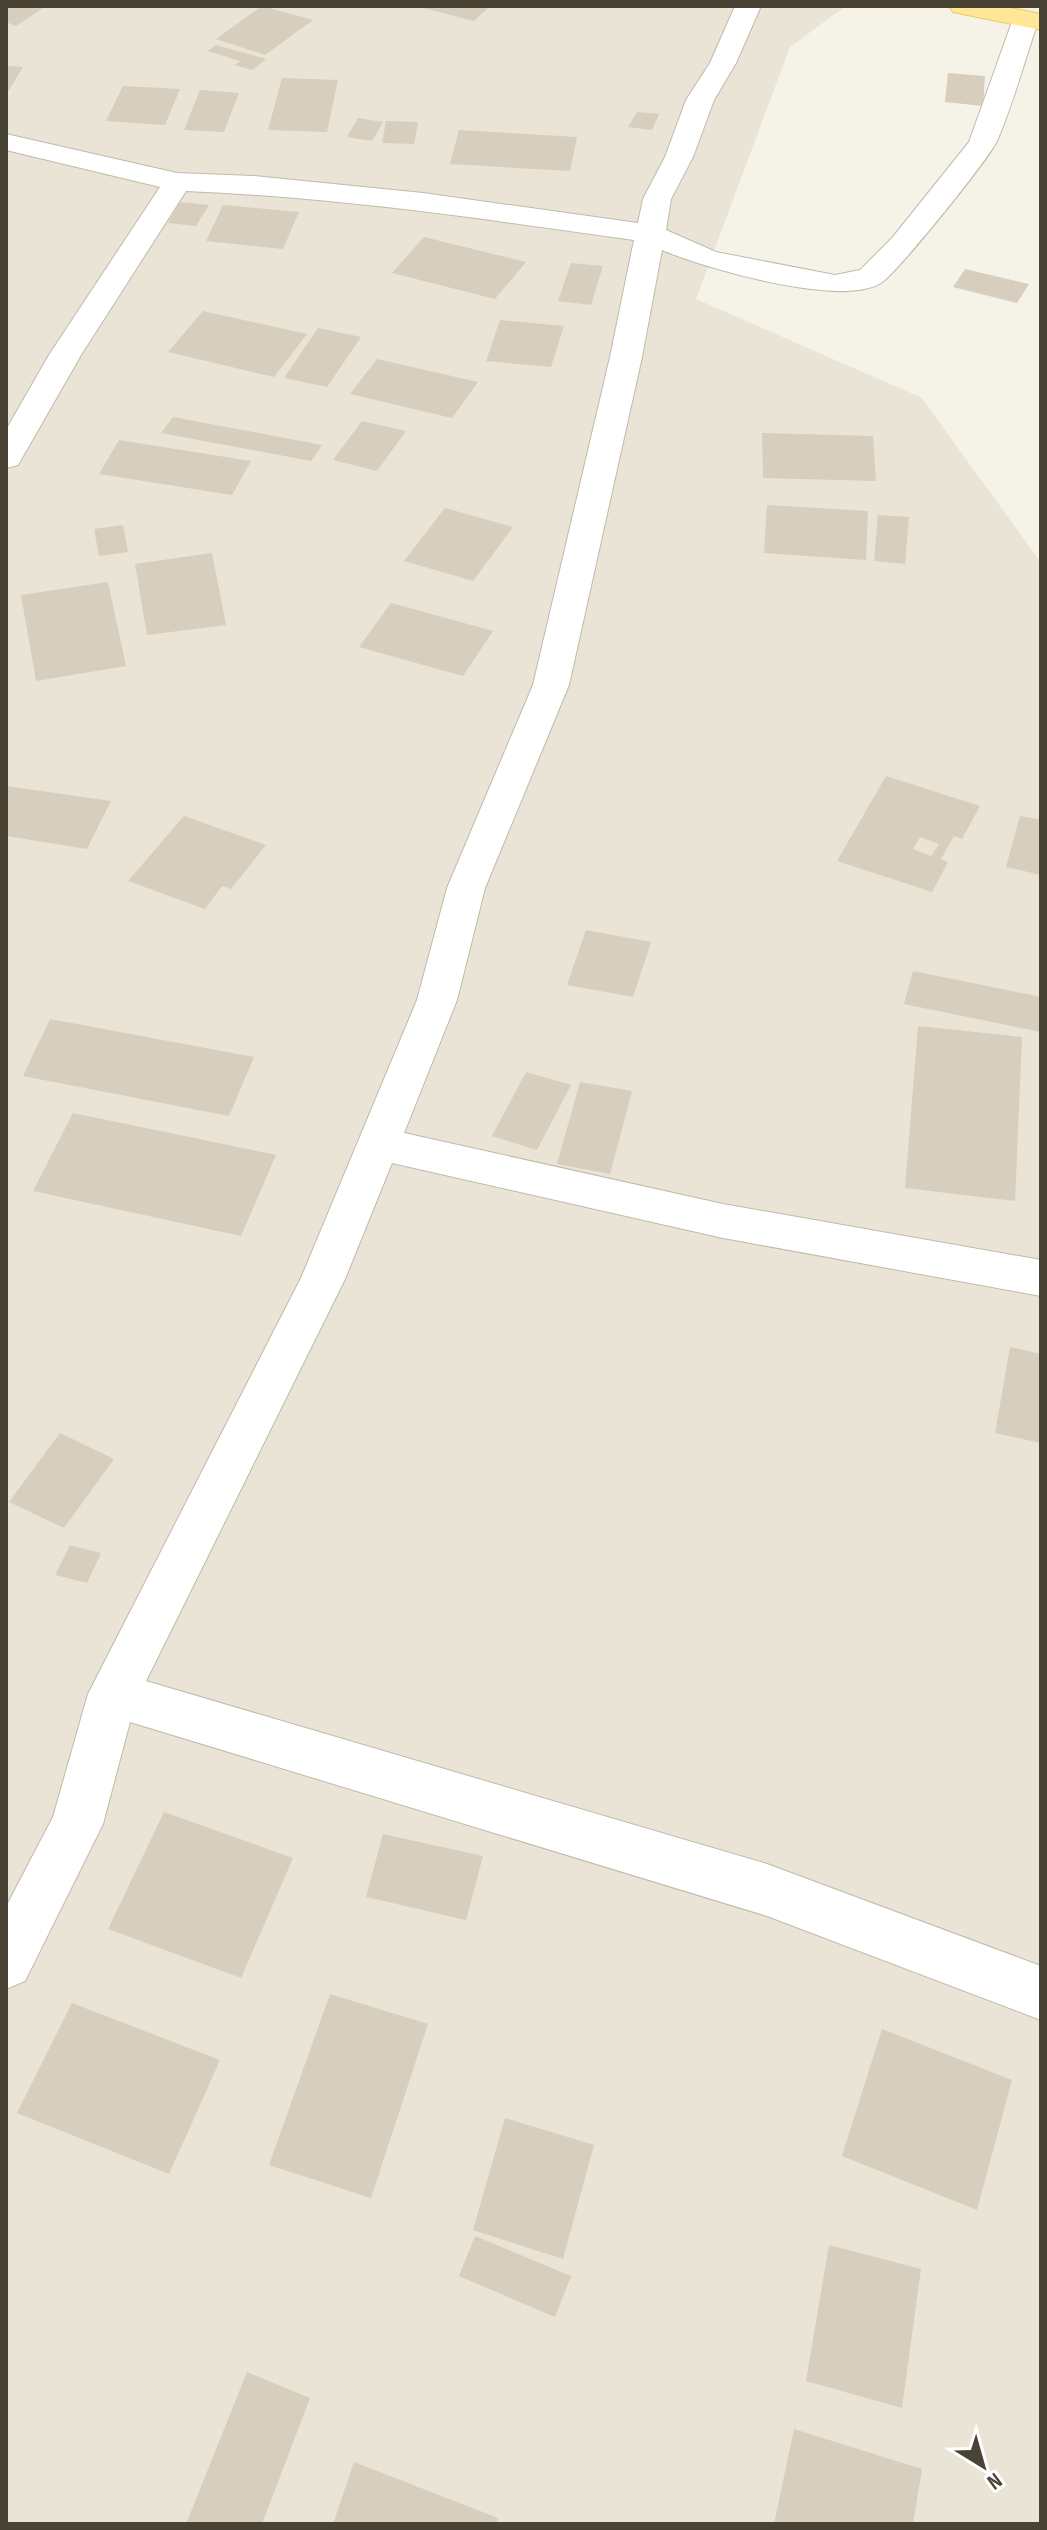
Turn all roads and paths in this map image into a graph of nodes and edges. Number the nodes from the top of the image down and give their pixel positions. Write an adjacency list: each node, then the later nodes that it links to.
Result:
1 (748, 6): 6 (street)
2 (962, 6): 3 (main road)
3 (1034, 20): 6 (street)
4 (6, 142): 5 (street)
5 (177, 182): 6 (street); 7 (street)
6 (649, 233): 8 (street)
7 (6, 458)
8 (377, 1143): 9 (street); 10 (street)
9 (1041, 1278)
10 (113, 1694): 11 (street); 12 (street)
11 (6, 1962)
12 (1041, 1993)

